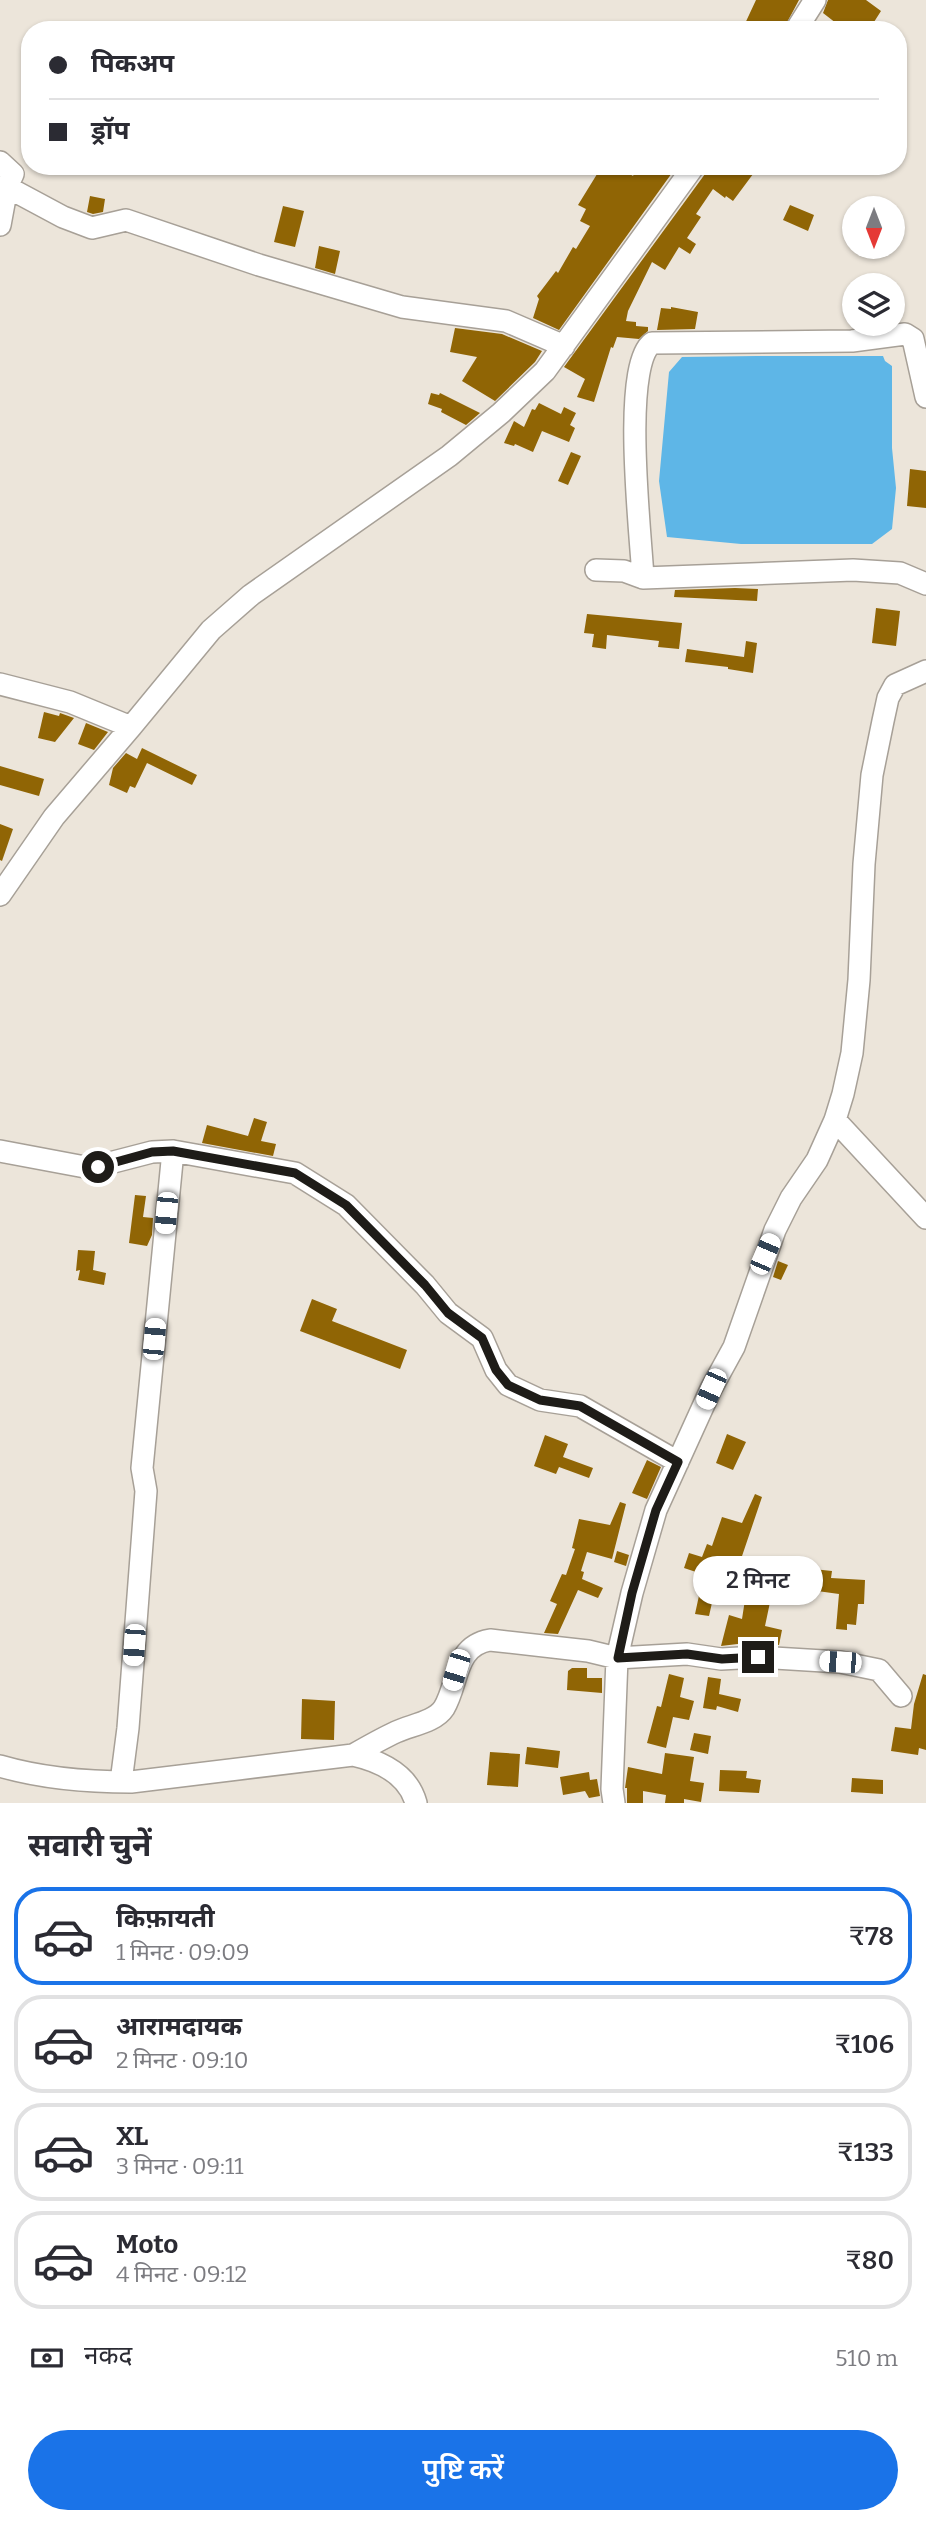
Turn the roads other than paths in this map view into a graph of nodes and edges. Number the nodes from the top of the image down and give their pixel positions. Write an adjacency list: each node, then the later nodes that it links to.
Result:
1 (815, 0): 2 (street)
2 (802, 21)
3 (0, 162): 5 (street)
4 (688, 175): 7 (street)
5 (7, 187): 6 (street); 7 (street)
6 (0, 225)
7 (564, 346): 14 (street)
8 (926, 397): 10 (street)
9 (596, 570): 10 (street)
10 (643, 578): 11 (street)
11 (926, 596)
12 (926, 671): 16 (street)
13 (0, 684): 14 (street)
14 (131, 727): 15 (street)
15 (0, 895)
16 (835, 1120): 19 (street); 20 (street)
17 (0, 1151): 18 (street)
18 (173, 1151): 20 (street); 25 (street)
19 (926, 1218)
20 (678, 1462): 21 (street)
21 (618, 1658): 22 (street); 23 (street); 27 (street)
22 (901, 1696)
23 (353, 1755): 25 (street); 26 (street)
24 (0, 1766): 25 (street)
25 (121, 1782)
26 (416, 1803)
27 (614, 1803)

